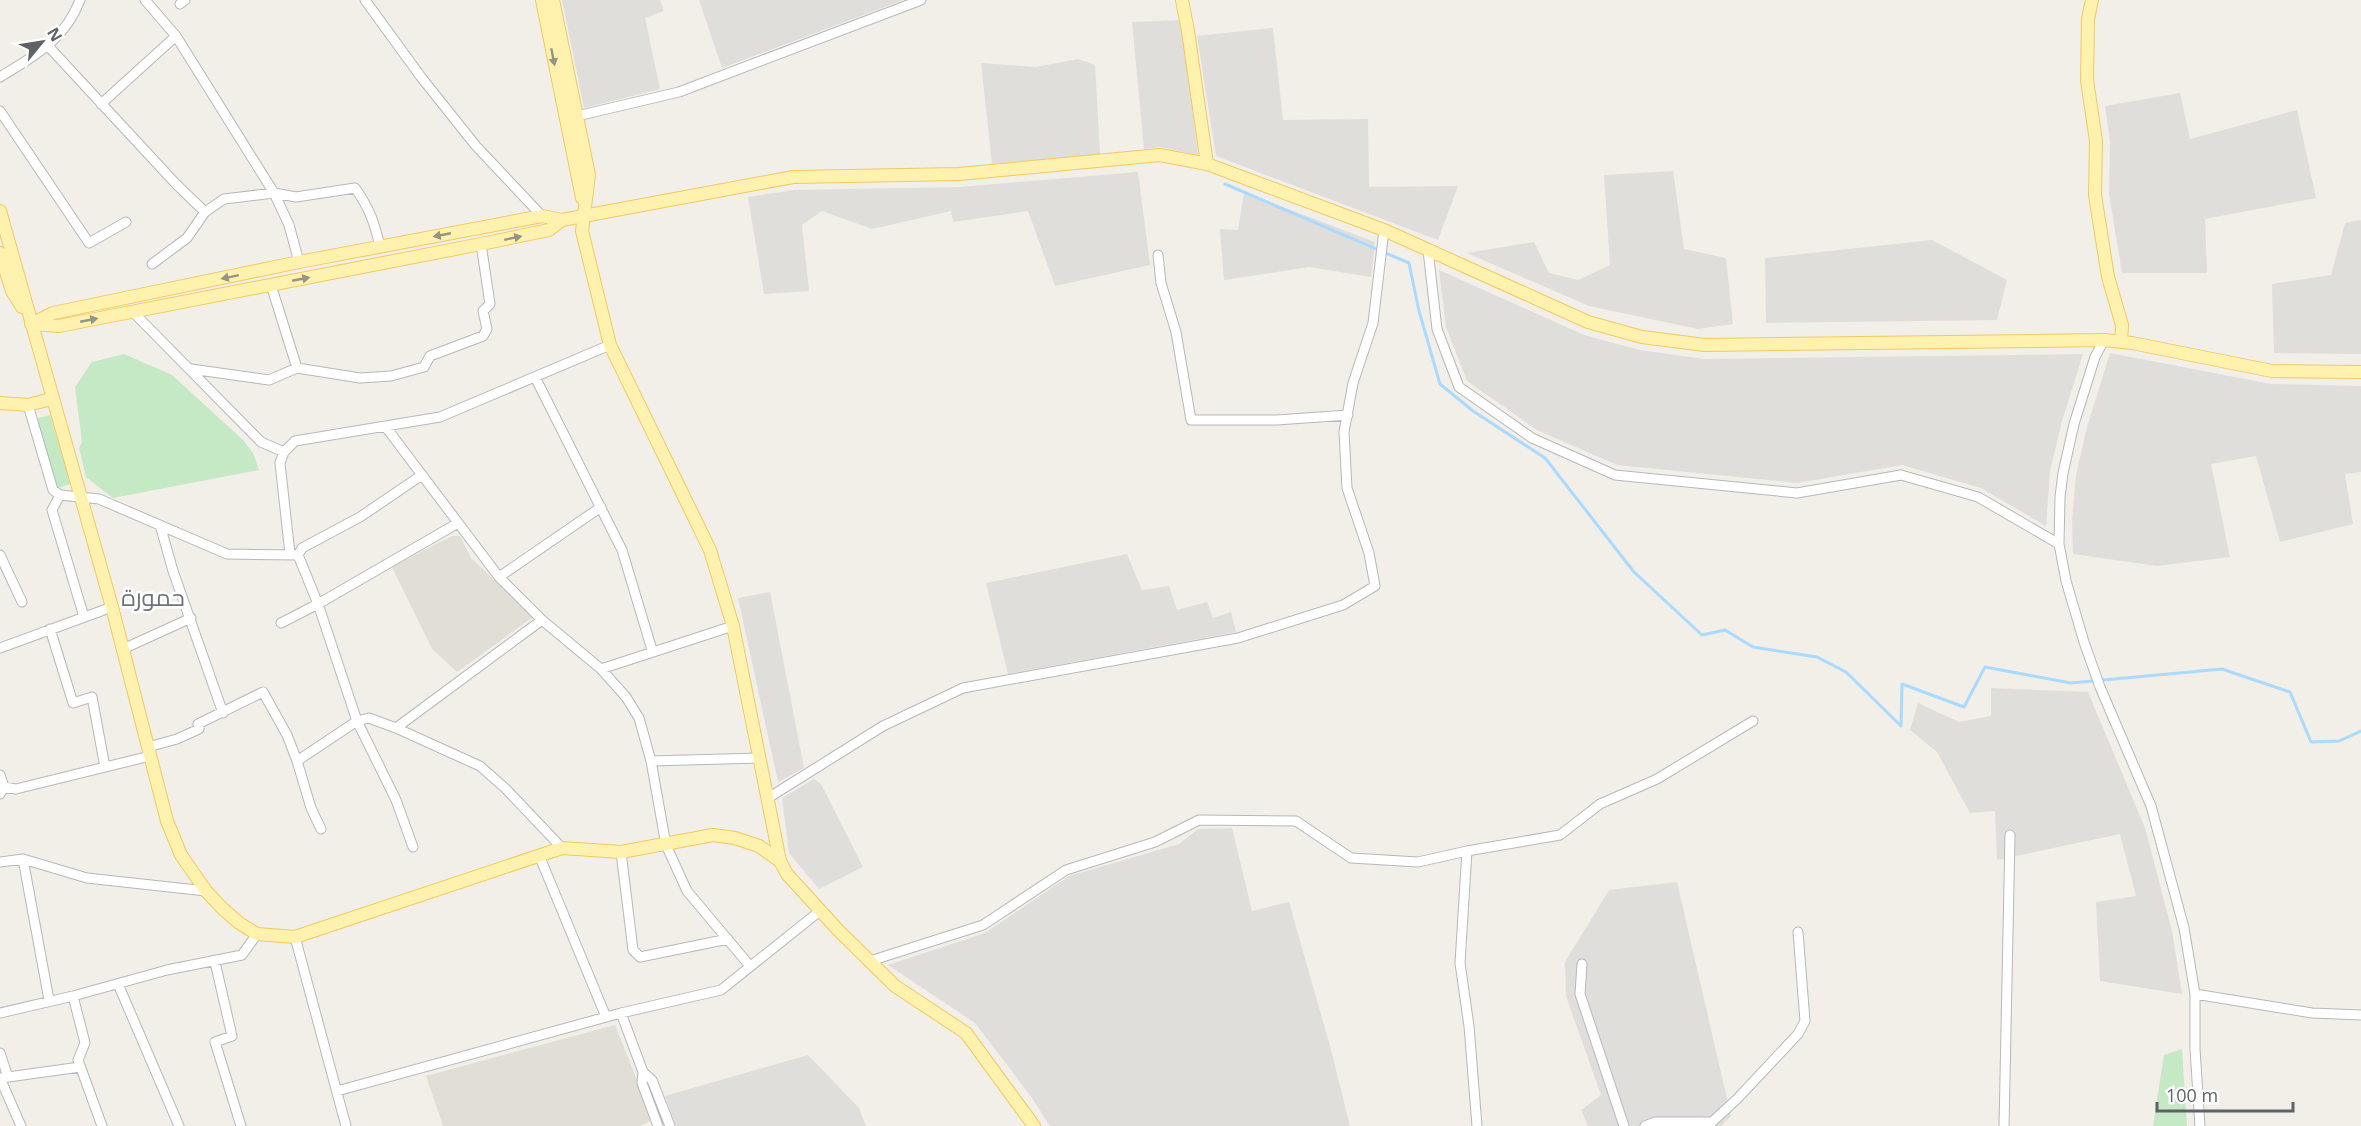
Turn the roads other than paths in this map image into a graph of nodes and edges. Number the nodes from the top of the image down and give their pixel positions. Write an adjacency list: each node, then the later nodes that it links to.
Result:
1 (80, 0): 10 (street)
2 (145, 0): 9 (street)
3 (365, 0): 20 (street)
4 (543, 0): 19 (main road, one-way to 19)
5 (553, 0): 14 (main road)
6 (921, 0): 14 (street)
7 (1182, 0): 15 (main road)
8 (2092, 0): 36 (main road)
9 (176, 36): 12 (street); 16 (street)
10 (49, 47): 11 (street); 12 (street)
11 (0, 77)
12 (101, 104): 18 (street)
13 (0, 111): 22 (street)
14 (577, 116): 19 (main road)
15 (1208, 165): 19 (main road); 23 (main road)
16 (274, 193): 18 (street); 26 (street); 30 (street)
17 (0, 211): 24 (main road)
18 (205, 212): 31 (street)
19 (585, 214): 21 (main road); 37 (main road)
20 (542, 216): 21 (main road); 26 (main road, one-way to 26)
21 (562, 220): 25 (main road, one-way to 21)
22 (126, 222)
23 (1384, 230): 27 (main road); 45 (street)
24 (4, 241): 34 (main road)
25 (481, 244): 32 (main road, one-way to 25); 38 (street)
26 (380, 247): 30 (main road)
27 (1428, 250): 35 (main road); 54 (street)
28 (0, 253): 34 (main road)
29 (1158, 255): 45 (street)
30 (299, 262): 34 (main road, one-way to 34)
31 (152, 264)
32 (272, 285): 33 (main road); 38 (street)
33 (132, 311): 34 (main road, one-way to 33); 39 (street)
34 (31, 324): 42 (main road)
35 (2104, 340): 36 (main road); 54 (street)
36 (2121, 342): 40 (main road)
37 (610, 345): 41 (street); 65 (main road)
38 (297, 368): 39 (street)
39 (191, 369): 47 (street)
40 (2361, 372)
41 (535, 377): 46 (street); 51 (street)
42 (51, 399): 44 (main road); 50 (main road)
43 (0, 403): 44 (main road)
44 (28, 405): 49 (street)
45 (1347, 415): 82 (street)
46 (385, 426): 47 (street); 48 (street)
47 (284, 452): 55 (street)
48 (422, 476): 52 (street); 55 (street)
49 (60, 495): 50 (street); 61 (street)
50 (81, 497): 53 (street); 60 (main road)
51 (601, 507): 57 (street); 69 (street)
52 (458, 523): 57 (street); 59 (street)
53 (160, 525): 55 (street); 62 (street)
54 (2059, 544): 105 (street)
55 (294, 554): 59 (street)
56 (0, 555): 58 (street)
57 (499, 577): 63 (street)
58 (22, 602)
59 (318, 604): 64 (street); 72 (street)
60 (111, 607): 61 (street); 68 (main road)
61 (84, 617): 66 (street)
62 (191, 618): 68 (street); 71 (street)
63 (542, 620): 70 (street); 74 (street)
64 (280, 623)
65 (733, 626): 69 (street); 76 (main road)
66 (50, 630): 67 (street); 79 (street)
67 (0, 648)
68 (123, 649): 75 (main road)
69 (652, 651): 70 (street)
70 (601, 669): 78 (street)
71 (223, 713): 75 (street); 77 (street)
72 (357, 721): 74 (street); 77 (street); 86 (street)
73 (1753, 721): 88 (street)
74 (396, 728): 87 (street)
75 (149, 751): 79 (street); 94 (main road)
76 (760, 758): 78 (street); 82 (main road)
77 (297, 761): 83 (street)
78 (651, 761): 85 (street)
79 (105, 767): 81 (street)
80 (0, 775): 81 (street)
81 (2, 791)
82 (768, 798): 92 (main road)
83 (321, 830)
84 (2010, 835): 128 (street)
85 (666, 845): 89 (main road); 92 (main road); 99 (street)
86 (413, 847)
87 (562, 849): 89 (main road); 90 (main road)
88 (1467, 850): 101 (street); 125 (street)
89 (621, 852): 99 (street)
90 (539, 855): 98 (main road); 111 (street)
91 (23, 859): 93 (street); 94 (street); 107 (street)
92 (780, 861): 95 (main road)
93 (0, 862)
94 (206, 891): 97 (main road)
95 (820, 910): 101 (main road); 103 (street)
96 (1798, 932): 127 (street)
97 (257, 934): 98 (main road); 100 (street)
98 (295, 936): 116 (street)
99 (728, 939): 103 (street)
100 (215, 962): 104 (street); 120 (street)
101 (870, 962): 124 (main road)
102 (1582, 964): 126 (street)
103 (750, 966): 109 (street)
104 (118, 984): 106 (street); 119 (street)
105 (2195, 994): 110 (street); 129 (street)
106 (73, 996): 107 (street); 113 (street)
107 (49, 1000): 108 (street)
108 (0, 1013)
109 (621, 1013): 111 (street); 114 (street)
110 (2361, 1015)
111 (606, 1017): 116 (street)
112 (0, 1053): 115 (street)
113 (80, 1066): 115 (street); 118 (street)
114 (643, 1072): 122 (street); 123 (street)
115 (3, 1077): 117 (street)
116 (337, 1091): 121 (street)
117 (21, 1126)
118 (102, 1126)
119 (178, 1126)
120 (241, 1126)
121 (346, 1126)
122 (658, 1126)
123 (670, 1126)
124 (1035, 1126)
125 (1477, 1126)
126 (1624, 1126)
127 (1645, 1126)
128 (2004, 1126)
129 (2200, 1126)

